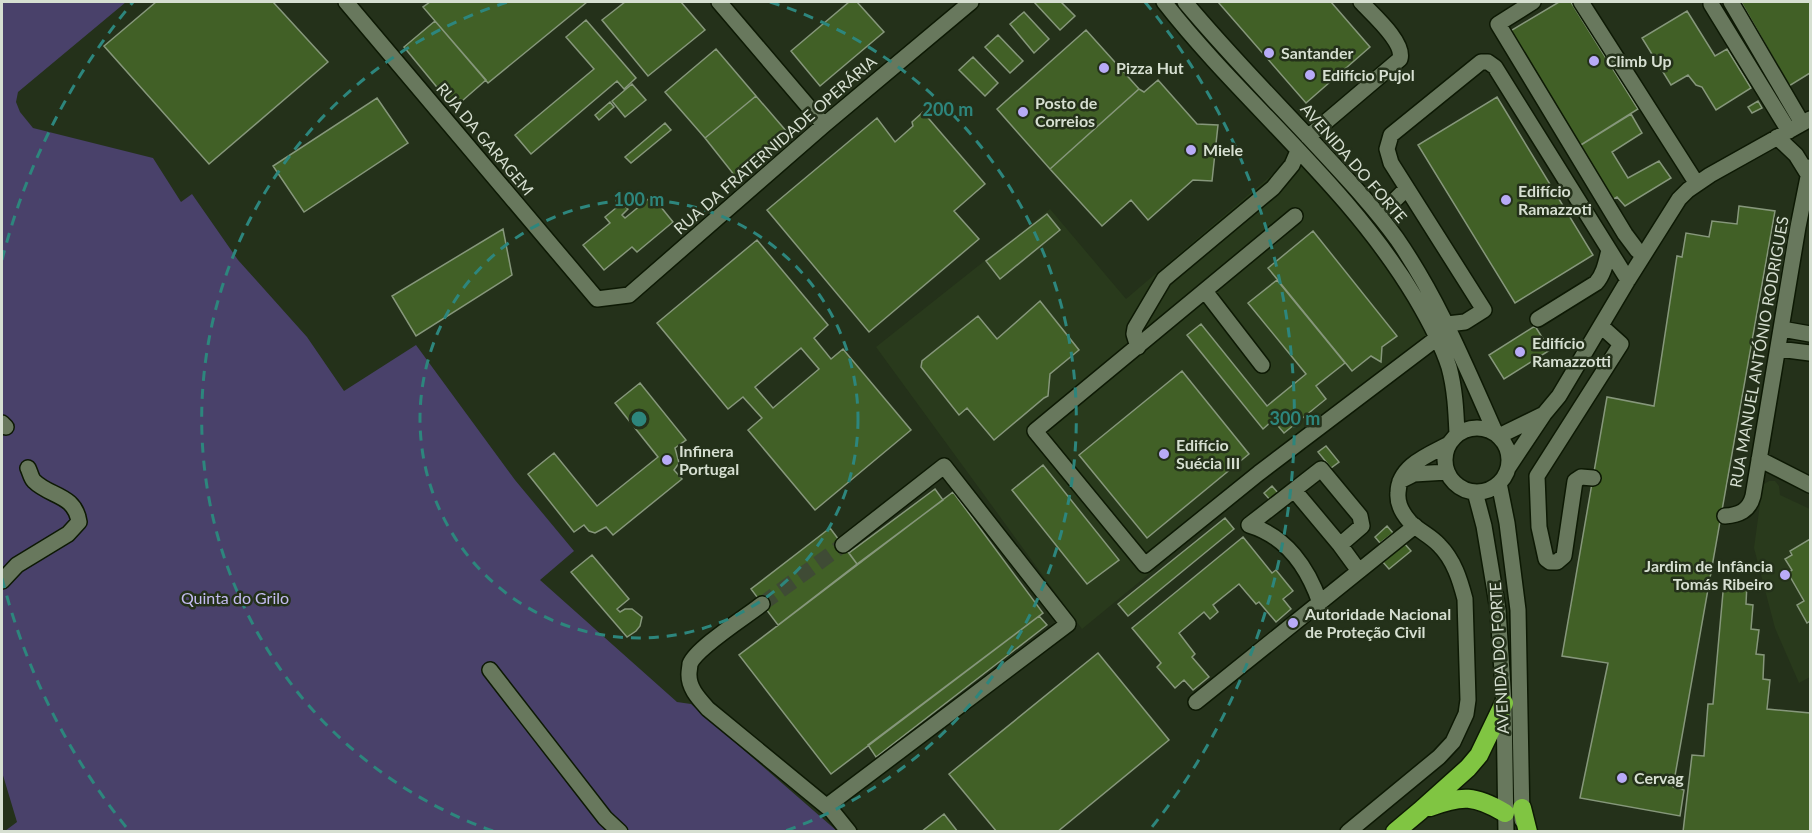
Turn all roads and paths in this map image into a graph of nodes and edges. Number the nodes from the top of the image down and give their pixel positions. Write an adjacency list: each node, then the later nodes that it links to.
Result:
1 (346, 2): 24 (street, RUA DA GARAGEM)
2 (719, 2): 11 (street)
3 (971, 2): 11 (street, RUA DA FRATERNIDADE OPERÁRIA)
4 (1164, 2): 14 (street, AVENIDA DO FORTE)
5 (1185, 2): 13 (street, AVENIDA DO FORTE)
6 (1361, 2): 13 (street)
7 (1533, 2): 21 (street)
8 (1581, 2): 16 (street)
9 (1731, 2): 12 (street)
10 (1711, 4): 12 (street)
11 (824, 125): 24 (street, RUA DA FRATERNIDADE OPERÁRIA)
12 (1800, 125): 15 (street, RUA MANUEL ANTÓNIO RODRIGUES); 16 (street)
13 (1308, 137): 19 (street, AVENIDA DO FORTE)
14 (1298, 151): 30 (street, AVENIDA DO FORTE); 31 (street)
15 (1810, 171): 28 (street, RUA MANUEL ANTÓNIO RODRIGUES)
16 (1697, 184): 21 (street)
17 (1407, 188): 19 (street); 20 (street); 26 (street)
18 (1295, 216): 23 (street)
19 (1379, 216): 26 (street, AVENIDA DO FORTE)
20 (1611, 255): 21 (street); 22 (street); 25 (street)
21 (1641, 259): 22 (street)
22 (1628, 280): 27 (street)
23 (1205, 291): 31 (street); 34 (street)
24 (597, 299)
25 (1538, 319)
26 (1447, 324): 36 (street, AVENIDA DO FORTE)
27 (1601, 326): 35 (street); 42 (street)
28 (1782, 329): 29 (street); 32 (street, RUA MANUEL ANTÓNIO RODRIGUES)
29 (1810, 334)
30 (1437, 338): 31 (street); 37 (street, AVENIDA DO FORTE)
31 (1138, 347)
32 (1778, 349): 33 (street); 38 (street, RUA MANUEL ANTÓNIO RODRIGUES)
33 (1810, 352)
34 (1262, 364)
35 (1544, 414): 36 (street); 40 (street)
36 (1498, 435): 37 (street); 40 (street, AVENIDA DO FORTE)
37 (1453, 439): 41 (street, AVENIDA DO FORTE); 43 (street)
38 (1759, 459): 45 (street); 48 (street, RUA MANUEL ANTÓNIO RODRIGUES)
39 (28, 468): 53 (street)
40 (1508, 468): 44 (street)
41 (1447, 472): 43 (street); 47 (street)
42 (1593, 478)
43 (1400, 481): 49 (street)
44 (1499, 483): 47 (street); 61 (street, AVENIDA DO FORTE)
45 (1810, 485)
46 (1294, 490): 51 (street); 51 (street); 54 (street)
47 (1475, 492): 58 (street, AVENIDA DO FORTE)
48 (1725, 516)
49 (1415, 526): 52 (street); 65 (street)
50 (843, 545): 59 (street)
51 (1340, 545): 52 (street)
52 (1359, 571): 54 (street)
53 (2, 581)
54 (1320, 603): 57 (street)
55 (762, 604): 59 (street)
56 (490, 670): 63 (street)
57 (1196, 702)
58 (1504, 703): 60 (highway); 61 (street, AVENIDA DO FORTE)
59 (827, 806): 64 (street)
60 (1420, 811): 61 (highway); 66 (highway)
61 (1511, 818): 62 (highway)
62 (1524, 830)
63 (620, 831)
64 (849, 831)
65 (1348, 831)
66 (1395, 831)

